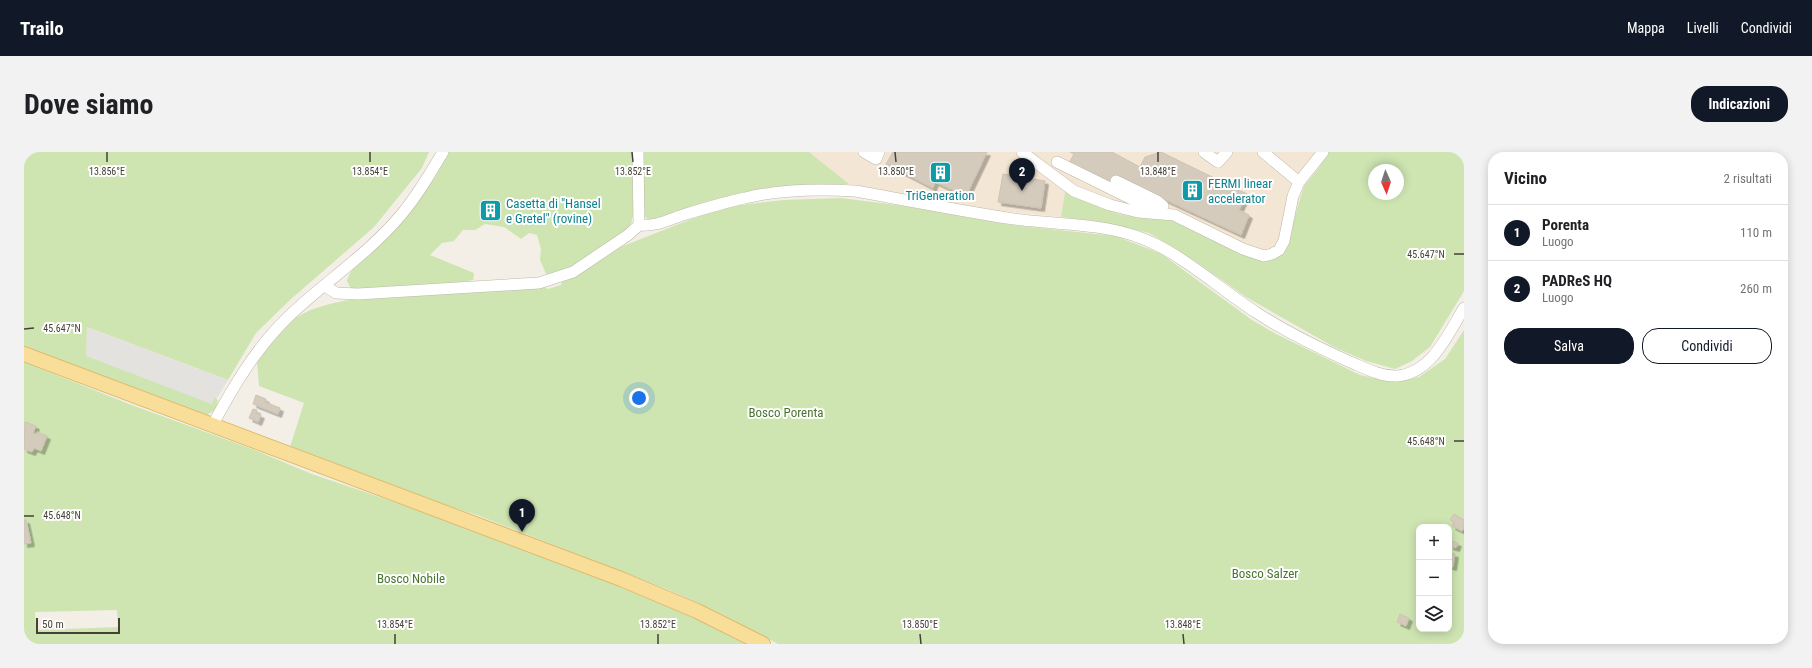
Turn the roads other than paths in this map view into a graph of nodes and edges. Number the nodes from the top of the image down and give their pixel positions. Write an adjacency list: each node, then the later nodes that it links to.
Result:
1 (443, 152): 15 (street)
2 (638, 152): 14 (street)
3 (864, 152): 4 (street)
4 (880, 152)
5 (1022, 152): 13 (street)
6 (1204, 152): 7 (street)
7 (1227, 152)
8 (1263, 152): 12 (street)
9 (1323, 152): 12 (street)
10 (1057, 162): 13 (street)
11 (1116, 181): 13 (street)
12 (1299, 182): 13 (street)
13 (1174, 215)
14 (639, 225): 15 (street); 16 (street)
15 (324, 286): 18 (street)
16 (1464, 308)
17 (24, 354): 18 (main road)
18 (212, 426): 19 (main road)
19 (763, 644)

